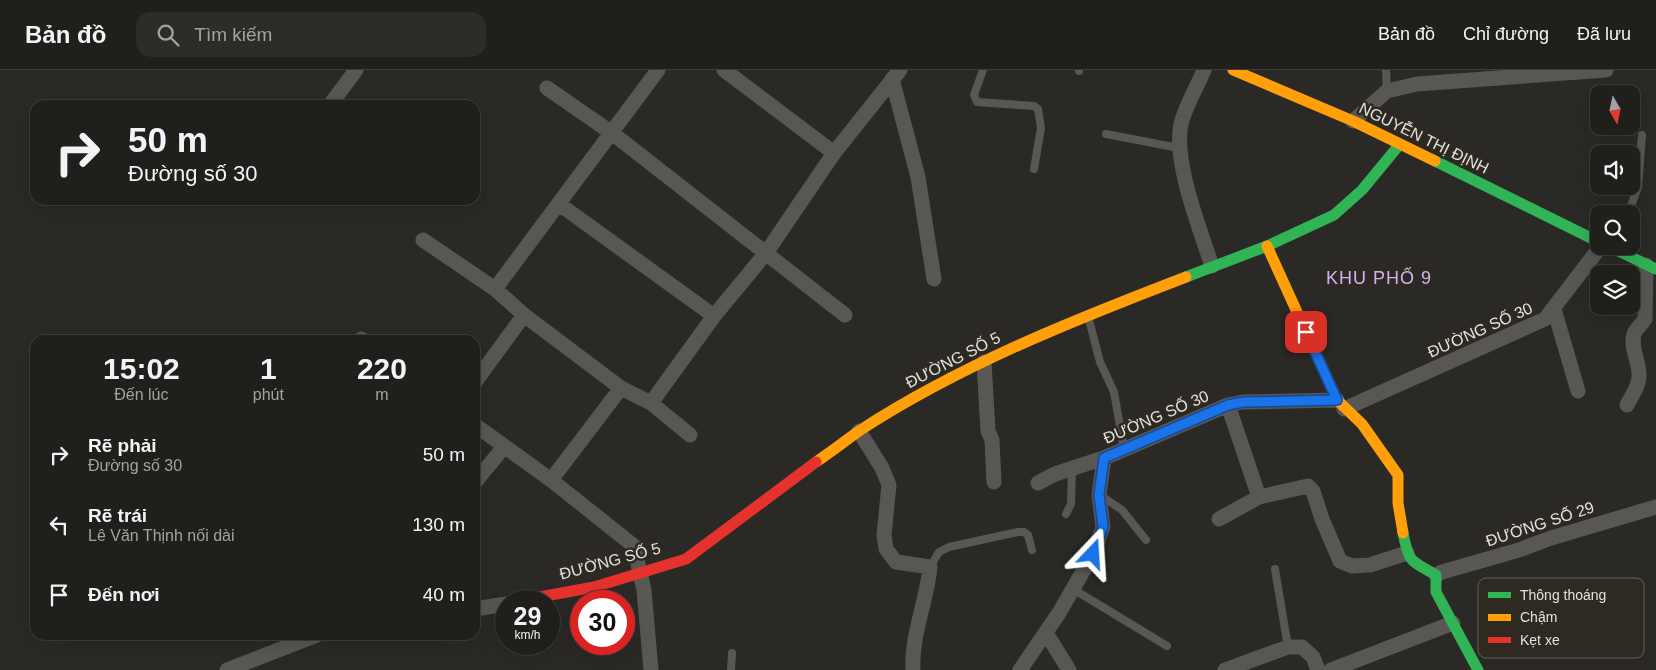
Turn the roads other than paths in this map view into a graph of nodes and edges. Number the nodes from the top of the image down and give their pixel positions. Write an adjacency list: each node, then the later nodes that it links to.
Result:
1 (356, 70): 13 (street)
2 (658, 70): 15 (street)
3 (724, 70): 20 (street)
4 (983, 70): 21 (lane)
5 (1204, 70): 19 (street)
6 (1233, 70): 14 (street, NGUYỄN THỊ ĐỊNH)
7 (1386, 70): 12 (lane)
8 (1606, 70): 10 (street)
9 (896, 75): 20 (street); 32 (street)
10 (1447, 76): 12 (street)
11 (547, 88): 15 (street)
12 (1386, 91): 14 (street)
13 (334, 100)
14 (1353, 121): 18 (street, NGUYỄN THỊ ĐỊNH)
15 (612, 134): 22 (street); 27 (street)
16 (1106, 134): 19 (lane)
17 (1642, 135): 23 (lane)
18 (1400, 144): 24 (street, NGUYỄN THỊ ĐỊNH); 26 (street, ĐƯỜNG SỐ 5)
19 (1179, 148): 30 (street)
20 (834, 153): 27 (street)
21 (1034, 169)
22 (559, 204): 33 (street); 37 (street)
23 (1631, 205)
24 (1590, 238)
25 (423, 240): 33 (street)
26 (1267, 246): 30 (street, ĐƯỜNG SỐ 5); 45 (street)
27 (766, 253): 36 (street); 37 (street)
28 (1602, 255): 34 (street, ĐƯỜNG SỐ 30)
29 (1626, 255): 31 (street)
30 (1212, 266): 38 (street, ĐƯỜNG SỐ 5)
31 (1651, 267): 46 (street)
32 (934, 279)
33 (495, 289): 35 (street)
34 (1554, 308): 42 (street); 45 (street, ĐƯỜNG SỐ 30)
35 (524, 315): 40 (street); 41 (street)
36 (844, 315)
37 (714, 316): 43 (street)
38 (1088, 316): 39 (street, ĐƯỜNG SỐ 5); 51 (lane)
39 (984, 362): 48 (street, ĐƯỜNG SỐ 5); 56 (street)
40 (480, 375)
41 (621, 388): 43 (street); 55 (street)
42 (1578, 390)
43 (651, 403): 49 (street)
44 (1228, 405): 45 (street, ĐƯỜNG SỐ 30); 51 (street, ĐƯỜNG SỐ 30); 59 (street)
45 (1341, 405): 65 (street)
46 (1627, 405)
47 (480, 430): 50 (street)
48 (859, 431): 66 (street); 68 (street, ĐƯỜNG SỐ 5)
49 (690, 435)
50 (504, 447): 54 (street); 55 (street)
51 (1124, 449): 52 (street, ĐƯỜNG SỐ 30)
52 (1104, 458): 53 (street); 58 (street, ĐƯỜNG SỐ 30)
53 (1072, 468): 57 (street); 61 (lane)
54 (480, 476)
55 (551, 480): 68 (street)
56 (994, 482)
57 (1038, 483)
58 (1099, 495): 63 (lane); 70 (street, ĐƯỜNG SỐ 30)
59 (1259, 496): 62 (street); 65 (street)
60 (1656, 507): 69 (street, ĐƯỜNG SỐ 29)
61 (1066, 514)
62 (1219, 519)
63 (1146, 540)
64 (1032, 550): 66 (lane)
65 (1407, 553): 69 (street)
66 (930, 567): 83 (street)
67 (1275, 569): 78 (lane)
68 (641, 573): 71 (street, ĐƯỜNG SỐ 5); 81 (street)
69 (1436, 575): 74 (street)
70 (1073, 588): 75 (street, ĐƯỜNG SỐ 30); 77 (lane)
71 (560, 593)
72 (495, 606): 73 (street)
73 (480, 608)
74 (1453, 623): 88 (street); 89 (street)
75 (1046, 633): 84 (street, ĐƯỜNG SỐ 30); 85 (street)
76 (304, 640): 80 (street)
77 (1167, 646)
78 (1288, 647): 86 (street); 87 (street)
79 (732, 653): 82 (lane)
80 (227, 670)
81 (651, 670)
82 (731, 670)
83 (913, 670)
84 (1020, 670)
85 (1069, 670)
86 (1225, 670)
87 (1318, 670)
88 (1331, 670)
89 (1478, 670)

